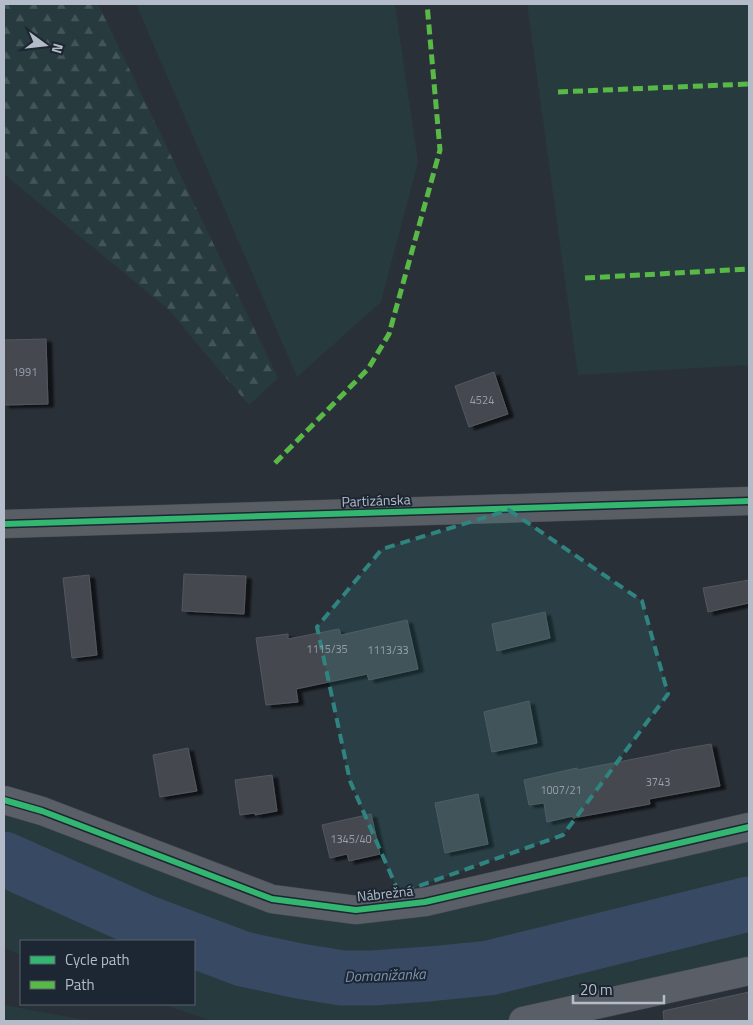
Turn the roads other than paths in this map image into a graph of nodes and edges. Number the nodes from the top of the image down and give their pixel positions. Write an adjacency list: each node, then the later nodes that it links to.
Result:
1 (749, 501): 2 (main road, Partizánska)
2 (4, 524)
3 (4, 800): 4 (street, Nábrežná)
4 (749, 827)
5 (749, 971): 6 (street)
6 (524, 1021)

